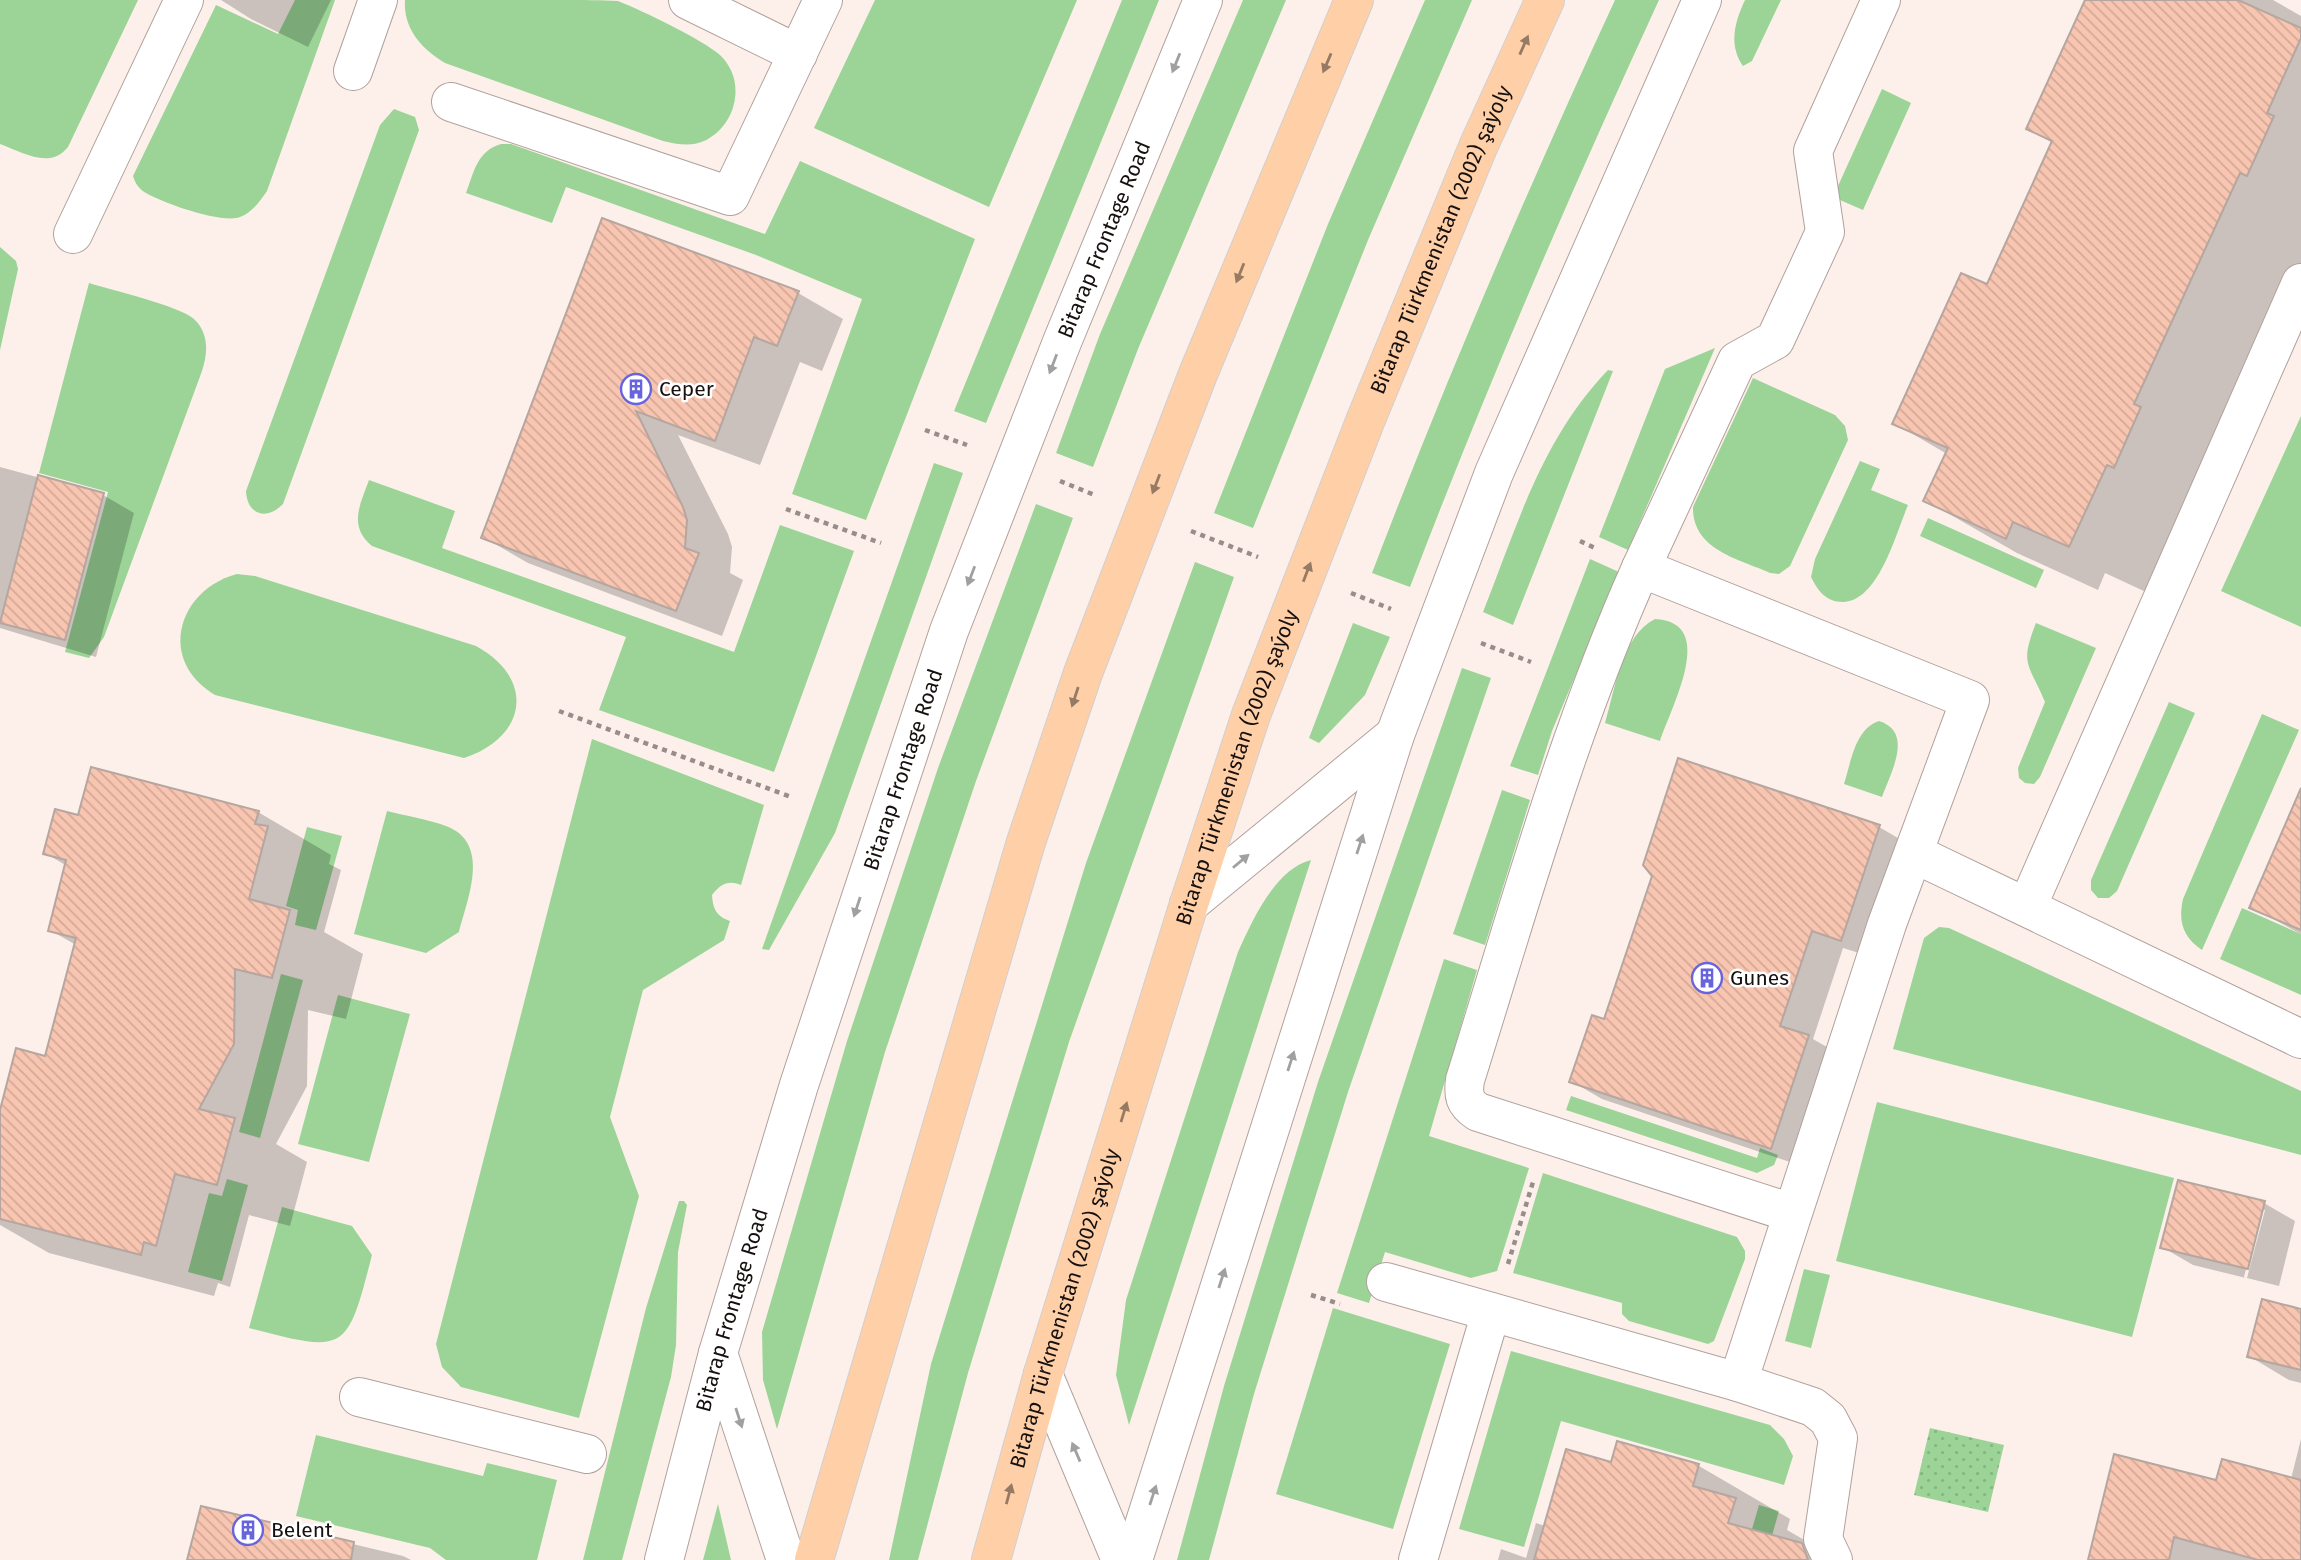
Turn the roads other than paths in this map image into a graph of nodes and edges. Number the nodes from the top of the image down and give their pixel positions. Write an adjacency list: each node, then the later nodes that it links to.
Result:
1 (184, 0): 13 (street)
2 (378, 0): 11 (street)
3 (688, 0): 10 (street)
4 (823, 0): 10 (street)
5 (1203, 0): 24 (street, Bitarap Frontage Road, one-way to 24)
6 (1354, 0): 31 (main road, one-way to 31)
7 (1545, 0): 18 (main road, Bitarap Türkmenistan (2002) şaýoly, one-way to 7)
8 (1702, 0): 16 (street)
9 (1881, 0): 15 (street)
10 (798, 54): 12 (street)
11 (353, 71)
12 (451, 102)
13 (74, 234)
14 (2301, 283): 19 (street)
15 (1641, 568): 17 (street); 21 (street)
16 (1395, 735): 18 (street, one-way to 16); 34 (street, one-way to 16)
17 (1915, 854): 19 (street); 21 (street)
18 (1189, 904): 25 (main road, Bitarap Türkmenistan (2002) şaýoly, one-way to 18)
19 (2027, 907): 20 (street)
20 (2301, 1039)
21 (1792, 1213): 26 (street)
22 (1386, 1282): 23 (street)
23 (1491, 1312): 26 (street); 35 (street)
24 (718, 1353): 29 (street, Bitarap Frontage Road); 30 (street, one-way to 30)
25 (1043, 1374): 32 (main road, Bitarap Türkmenistan (2002) şaýoly, one-way to 25); 33 (street, one-way to 25)
26 (1738, 1382): 36 (street)
27 (359, 1397): 28 (street)
28 (587, 1454)
29 (664, 1560)
30 (786, 1560)
31 (814, 1560)
32 (991, 1560)
33 (1121, 1560)
34 (1133, 1560)
35 (1418, 1560)
36 (1833, 1560)

